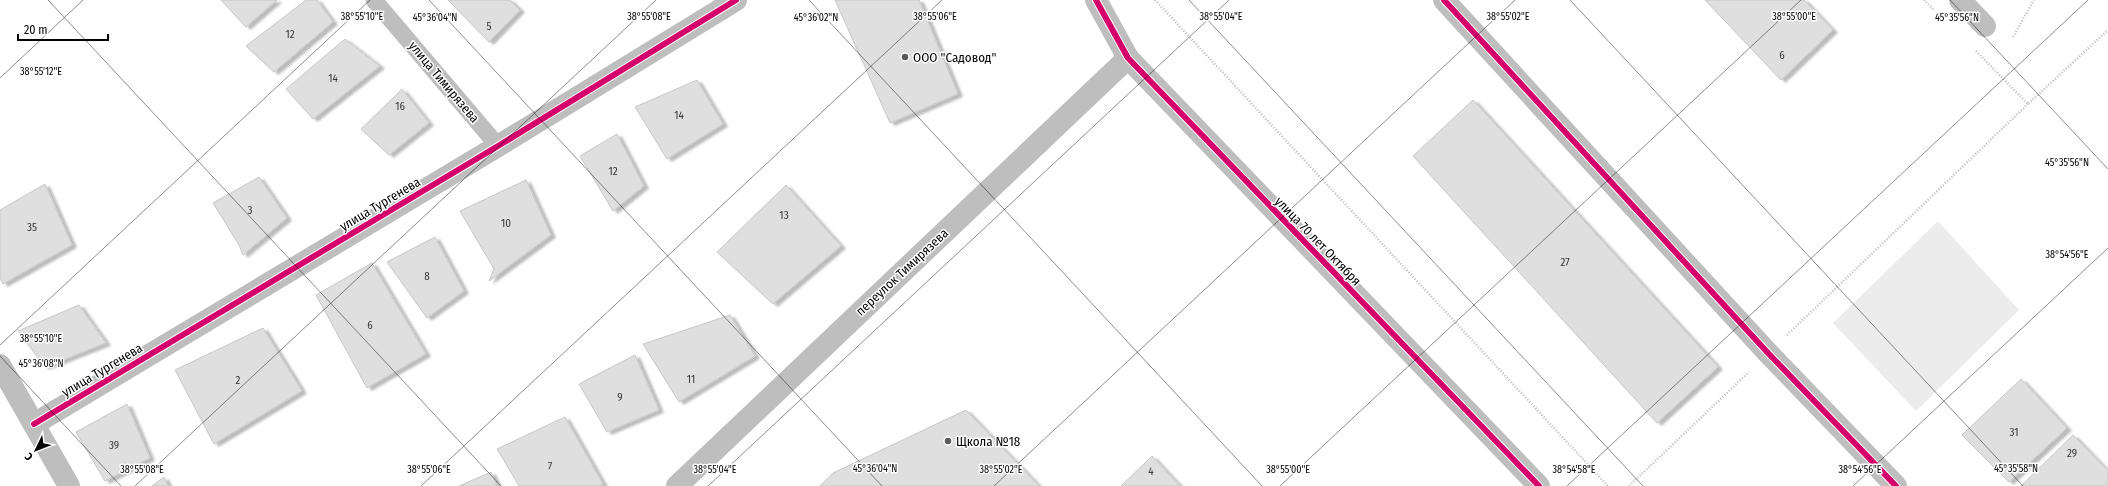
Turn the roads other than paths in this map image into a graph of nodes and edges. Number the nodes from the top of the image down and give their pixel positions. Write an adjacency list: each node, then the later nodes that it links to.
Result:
1 (374, 0): 8 (lane, улица Тимирязева)
2 (736, 0): 8 (street, улица Тургенева)
3 (1096, 0): 7 (street, улица 70 лет Октября)
4 (1444, 0): 14 (street)
5 (1960, 0): 6 (street)
6 (1985, 26)
7 (1128, 58): 12 (street, переулок Тимирязева); 13 (street, улица 70 лет Октября)
8 (498, 146): 10 (street, улица Тургенева)
9 (0, 365): 10 (street)
10 (34, 424): 11 (street)
11 (69, 486)
12 (677, 486)
13 (1539, 486)
14 (1896, 486)

